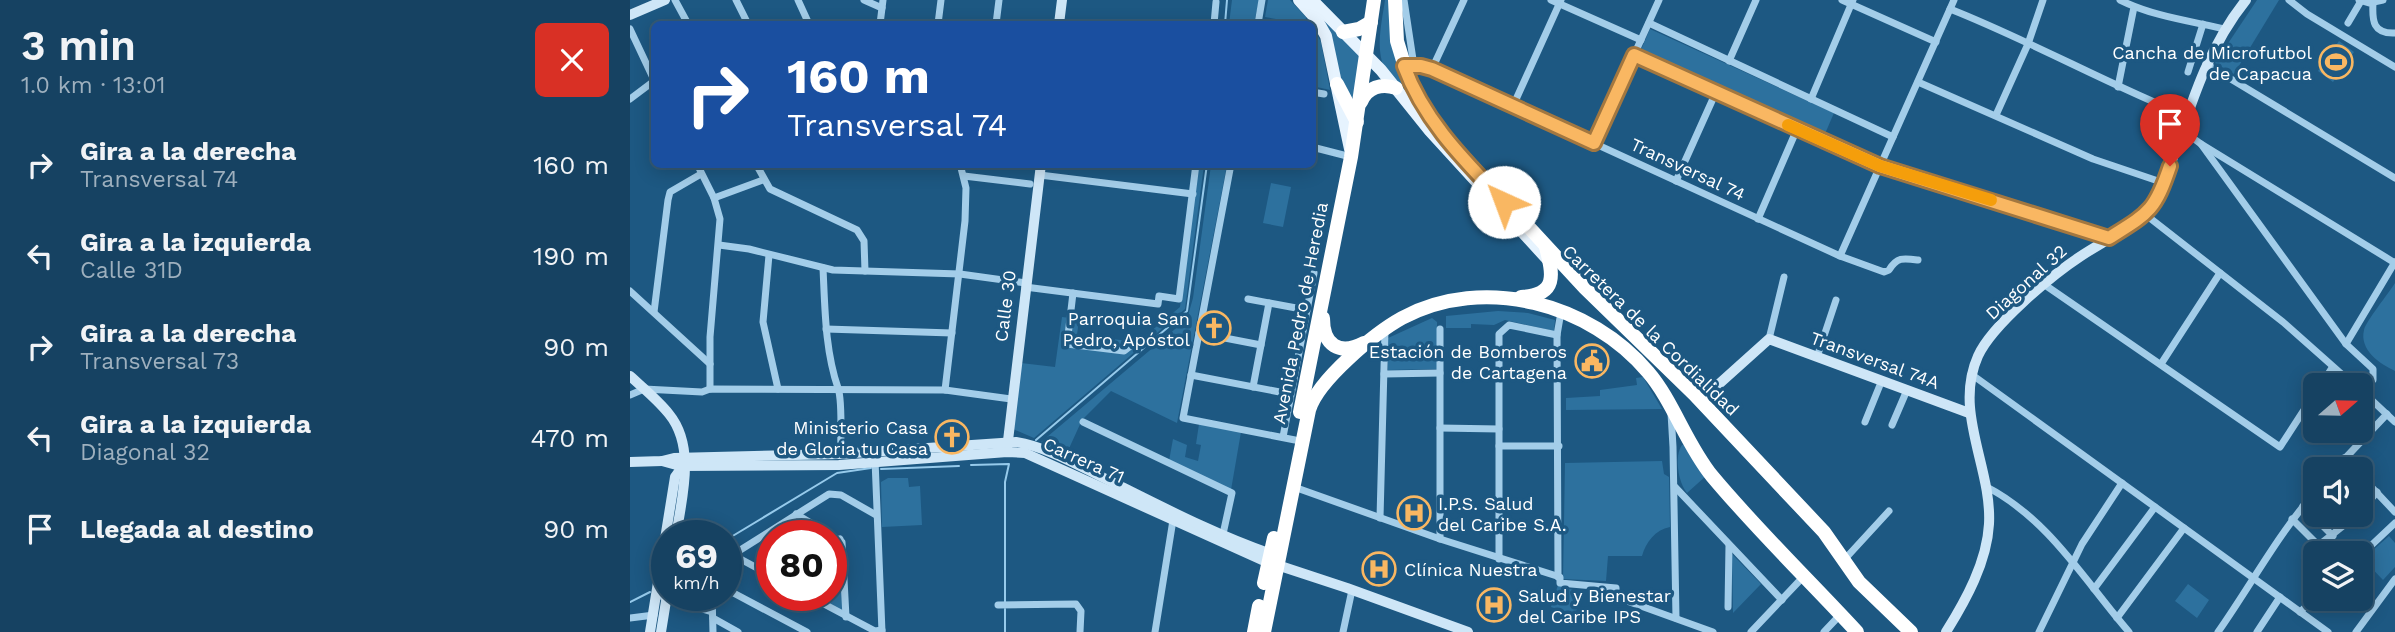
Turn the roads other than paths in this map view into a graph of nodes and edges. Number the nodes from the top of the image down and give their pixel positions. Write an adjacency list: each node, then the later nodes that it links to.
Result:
1 (665, 0): 32 (street)
2 (675, 0): 33 (street)
3 (736, 0): 34 (street)
4 (798, 0): 35 (street)
5 (864, 0): 29 (street)
6 (941, 0): 36 (street)
7 (999, 0): 37 (street)
8 (1062, 0): 38 (street)
9 (1262, 0): 40 (street)
10 (1299, 0): 31 (main road)
11 (1374, 0): 42 (highway, Avenida Pedro de Heredia)
12 (1395, 0): 57 (highway)
13 (1404, 0): 57 (street)
14 (1464, 0): 59 (street)
15 (1659, 0): 43 (street)
16 (1756, 0): 55 (street)
17 (1842, 0): 26 (street)
18 (1954, 0): 30 (street)
19 (2043, 0): 52 (street)
20 (2245, 0): 47 (street, Diagonal 32)
21 (2289, 0): 58 (street)
22 (2360, 0): 28 (street); 44 (street)
23 (2383, 0): 28 (street)
24 (1557, 1): 50 (street); 72 (street)
25 (1216, 2): 39 (street)
26 (1852, 2): 51 (street); 71 (street)
27 (2128, 3): 45 (street); 65 (street)
28 (2373, 3): 49 (street)
29 (882, 4)
30 (1950, 9): 51 (street); 52 (street)
31 (1310, 12): 48 (main road, Carretera de la Cordialidad)
32 (630, 15)
33 (686, 21)
34 (746, 21)
35 (808, 21)
36 (939, 21)
37 (996, 21)
38 (1059, 21)
39 (1214, 21)
40 (1258, 21)
41 (1316, 22): 64 (main road)
42 (1371, 22): 48 (highway); 53 (highway, Avenida Pedro de Heredia)
43 (1649, 23): 50 (street); 55 (street)
44 (2347, 23)
45 (2203, 24): 47 (street); 60 (street)
46 (630, 29): 61 (street)
47 (2225, 29): 56 (street, Diagonal 32)
48 (1343, 32): 53 (main road, Carretera de la Cordialidad)
49 (2395, 33)
50 (1641, 40): 54 (street)
51 (1936, 42): 62 (street)
52 (2028, 44): 65 (street); 74 (street)
53 (1366, 55): 66 (main road, Carretera de la Cordialidad); 73 (highway, Avenida Pedro de Heredia)
54 (1634, 55): 67 (street); 79 (street)
55 (1729, 61): 71 (street)
56 (2206, 64): 75 (street, Diagonal 32); 92 (street)
57 (1409, 66): 59 (street, Transversal 74); 103 (highway)
58 (2395, 67)
59 (1432, 69): 72 (street, Transversal 74)
60 (2188, 72)
61 (651, 74)
62 (1918, 82): 74 (street); 78 (street)
63 (651, 83): 70 (street)
64 (1337, 84): 73 (highway); 82 (main road)
65 (2118, 87): 75 (street)
66 (1396, 88): 73 (highway); 107 (main road, Carretera de la Cordialidad)
67 (1716, 92): 76 (street); 94 (street)
68 (1316, 93): 69 (street)
69 (1324, 94)
70 (630, 99)
71 (1811, 99): 78 (street)
72 (1513, 106): 79 (street, Transversal 74)
73 (1358, 114): 82 (highway, Avenida Pedro de Heredia)
74 (1996, 115): 95 (street)
75 (2187, 116): 77 (street, Diagonal 32)
76 (1797, 129): 83 (street); 100 (street)
77 (2182, 130): 80 (street); 95 (street, Diagonal 32)
78 (1893, 137): 83 (street)
79 (1594, 143): 94 (street, Transversal 74)
80 (2201, 144): 108 (street); 137 (street)
81 (1316, 149): 82 (street)
82 (1351, 157): 122 (highway, Avenida Pedro de Heredia)
83 (1880, 166): 101 (street); 105 (street)
84 (698, 168): 90 (street)
85 (758, 168): 93 (street)
86 (961, 168): 91 (street)
87 (1196, 168): 97 (street)
88 (1230, 168): 132 (street)
89 (1040, 170): 97 (street); 115 (street, Calle 30)
90 (701, 174): 98 (street); 126 (street)
91 (964, 176): 96 (street); 113 (street)
92 (2395, 178)
93 (763, 180): 98 (street); 110 (street)
94 (1676, 181): 100 (street, Transversal 74)
95 (2164, 183): 99 (street, Diagonal 32)
96 (1030, 184)
97 (1193, 194): 118 (street)
98 (714, 198): 102 (street)
99 (2146, 215): 101 (street, Diagonal 32); 112 (street)
100 (1758, 219): 105 (street, Transversal 74)
101 (2109, 238): 116 (street, Diagonal 32)
102 (719, 245): 104 (street); 140 (street)
103 (1545, 246): 107 (highway); 127 (highway)
104 (769, 255): 109 (street); 155 (street)
105 (1840, 256): 106 (street, Transversal 74)
106 (1918, 260)
107 (1549, 261): 120 (highway); 127 (main road, Carretera de la Cordialidad)
108 (2395, 263): 137 (street)
109 (823, 268): 110 (street); 128 (street)
110 (865, 271): 113 (street)
111 (1314, 273): 124 (street)
112 (2220, 273): 141 (street); 142 (street)
113 (960, 274): 115 (street); 131 (street)
114 (1784, 277): 134 (street)
115 (1026, 285): 118 (street); 161 (street, Calle 30)
116 (2045, 285): 141 (street); 148 (street, Diagonal 32)
117 (630, 291): 126 (street)
118 (1073, 293): 135 (street)
119 (1248, 299): 123 (street)
120 (1496, 299): 125 (highway, Carretera de la Cordialidad); 129 (highway, Carretera de la Cordialidad)
121 (1836, 300): 139 (street)
122 (1323, 301): 136 (highway); 174 (highway, Avenida Pedro de Heredia)
123 (1269, 303): 124 (street); 138 (street)
124 (1307, 310): 159 (street)
125 (1562, 310): 133 (street); 164 (highway, Carretera de la Cordialidad)
126 (654, 312): 140 (street)
127 (1617, 320): 162 (highway, Carretera de la Cordialidad)
128 (826, 329): 131 (street); 156 (street)
129 (1385, 329): 136 (highway, Carretera de la Cordialidad); 147 (street)
130 (1440, 330): 143 (street)
131 (952, 333): 157 (street)
132 (1199, 333): 138 (street); 146 (street)
133 (1557, 335): 173 (street); 177 (street)
134 (1769, 339): 139 (street, Transversal 74A); 162 (street)
135 (1137, 341)
136 (1368, 341): 188 (highway, Avenida Pedro de Heredia)
137 (2346, 344): 151 (street)
138 (1261, 345): 152 (street)
139 (1817, 357): 150 (street, Transversal 74A)
140 (710, 364): 154 (street)
141 (2161, 364): 165 (street)
142 (2332, 368): 144 (street); 145 (street)
143 (1440, 373): 147 (street); 172 (street)
144 (2329, 373)
145 (2338, 373)
146 (1191, 374): 152 (street); 174 (street)
147 (1384, 374): 199 (street)
148 (1971, 374): 166 (street, Diagonal 32); 186 (street)
149 (630, 376): 153 (street)
150 (1882, 380): 158 (street, Transversal 74A); 169 (street)
151 (2373, 380)
152 (1253, 387): 159 (street)
153 (644, 389): 154 (street); 160 (street); 183 (street)
154 (710, 389): 155 (street)
155 (778, 389): 156 (street)
156 (839, 389): 157 (street); 182 (street)
157 (945, 390): 161 (street)
158 (1907, 390): 166 (street, Transversal 74A); 171 (street)
159 (1290, 394): 174 (street)
160 (630, 395)
161 (1011, 399): 178 (street, Calle 30)
162 (1700, 401): 219 (highway, Carretera de la Cordialidad)
163 (2373, 402): 167 (street)
164 (1670, 408): 175 (highway, Carretera de la Cordialidad); 179 (street)
165 (2303, 412)
166 (1969, 413): 187 (street, Diagonal 32)
167 (2387, 414): 170 (street); 181 (street)
168 (1083, 422): 210 (street)
169 (1864, 422)
170 (2395, 422)
171 (1892, 425)
172 (1440, 428): 173 (street); 212 (street)
173 (1499, 429): 176 (street)
174 (1289, 438): 217 (highway, Avenida Pedro de Heredia)
175 (1689, 443): 179 (street); 221 (highway, Carretera de la Cordialidad)
176 (1499, 446): 177 (street); 218 (street)
177 (1559, 446): 222 (street)
178 (1007, 447): 180 (street, Carrera 71); 185 (street, Carrera 71)
179 (1673, 447): 189 (street)
180 (875, 457): 182 (street, Carrera 71); 198 (street)
181 (2345, 457)
182 (840, 458): 183 (street, Carrera 71)
183 (684, 461): 184 (street, Carrera 71); 201 (street); 202 (street)
184 (630, 462)
185 (1088, 475): 205 (street, Carrera 71); 210 (street, Carrera 71)
186 (2122, 483): 194 (street); 220 (street)
187 (1985, 485): 220 (street); 263 (street, Diagonal 32)
188 (1294, 486): 199 (street); 217 (highway, Avenida Pedro de Heredia)
189 (1674, 486): 215 (street); 243 (street)
190 (2373, 489): 191 (street)
191 (2376, 492): 192 (street); 196 (street)
192 (2373, 495)
193 (2303, 506): 200 (street)
194 (2155, 507): 209 (street); 225 (street)
195 (1889, 512): 219 (street)
196 (2395, 512)
197 (796, 514): 198 (street); 203 (street); 204 (street)
198 (876, 515): 245 (street)
199 (1380, 517): 212 (street)
200 (2292, 519): 213 (street); 223 (street)
201 (671, 520)
202 (679, 520)
203 (788, 520)
204 (807, 520)
205 (1173, 520): 217 (street, Carrera 71); 253 (street)
206 (2395, 523): 216 (street)
207 (2324, 527): 211 (street)
208 (2343, 527): 211 (street)
209 (2184, 528): 223 (street); 244 (street)
210 (1223, 534): 217 (street, Carrera 71)
211 (2333, 536): 214 (street)
212 (1440, 539): 218 (street)
213 (2315, 541)
214 (2325, 541)
215 (1729, 544): 229 (street); 231 (street)
216 (2373, 544)
217 (1274, 559): 226 (street, Carrera 71); 254 (highway, Avenida Pedro de Heredia); 255 (highway, Avenida Pedro de Heredia)
218 (1500, 559): 222 (street)
219 (1843, 560): 262 (highway, Carretera de la Cordialidad)
220 (2073, 562): 225 (street); 264 (street)
221 (1804, 576): 229 (street); 238 (highway, Carretera de la Cordialidad)
222 (1558, 577): 243 (street)
223 (2253, 578): 228 (street); 266 (street)
224 (2395, 579): 268 (street)
225 (2094, 589): 244 (street)
226 (1352, 590): 256 (street); 257 (street, Carrera 71)
227 (742, 597): 251 (street)
228 (2280, 597): 237 (street); 246 (street)
229 (1782, 600): 259 (street)
230 (998, 605): 252 (street)
231 (1728, 607)
232 (660, 611): 240 (street)
233 (702, 611): 239 (street)
234 (712, 611): 239 (street)
235 (835, 611): 241 (street)
236 (846, 611): 241 (street)
237 (2301, 612): 267 (street)
238 (1841, 614): 260 (street); 261 (highway, Carretera de la Cordialidad)
239 (712, 615): 249 (street); 250 (street)
240 (658, 616): 242 (street); 247 (street); 248 (street)
241 (846, 617): 245 (street)
242 (630, 618)
243 (1676, 618): 258 (street)
244 (2117, 618): 265 (street)
245 (882, 631)
246 (2261, 631)
247 (650, 632)
248 (661, 632)
249 (713, 632)
250 (738, 632)
251 (807, 632)
252 (1080, 632)
253 (1155, 632)
254 (1254, 632)
255 (1264, 632)
256 (1343, 632)
257 (1468, 632)
258 (1713, 632)
259 (1751, 632)
260 (1824, 632)
261 (1857, 632)
262 (1911, 632)
263 (1947, 632)
264 (2039, 632)
265 (2129, 632)
266 (2218, 632)
267 (2328, 632)
268 (2356, 632)

